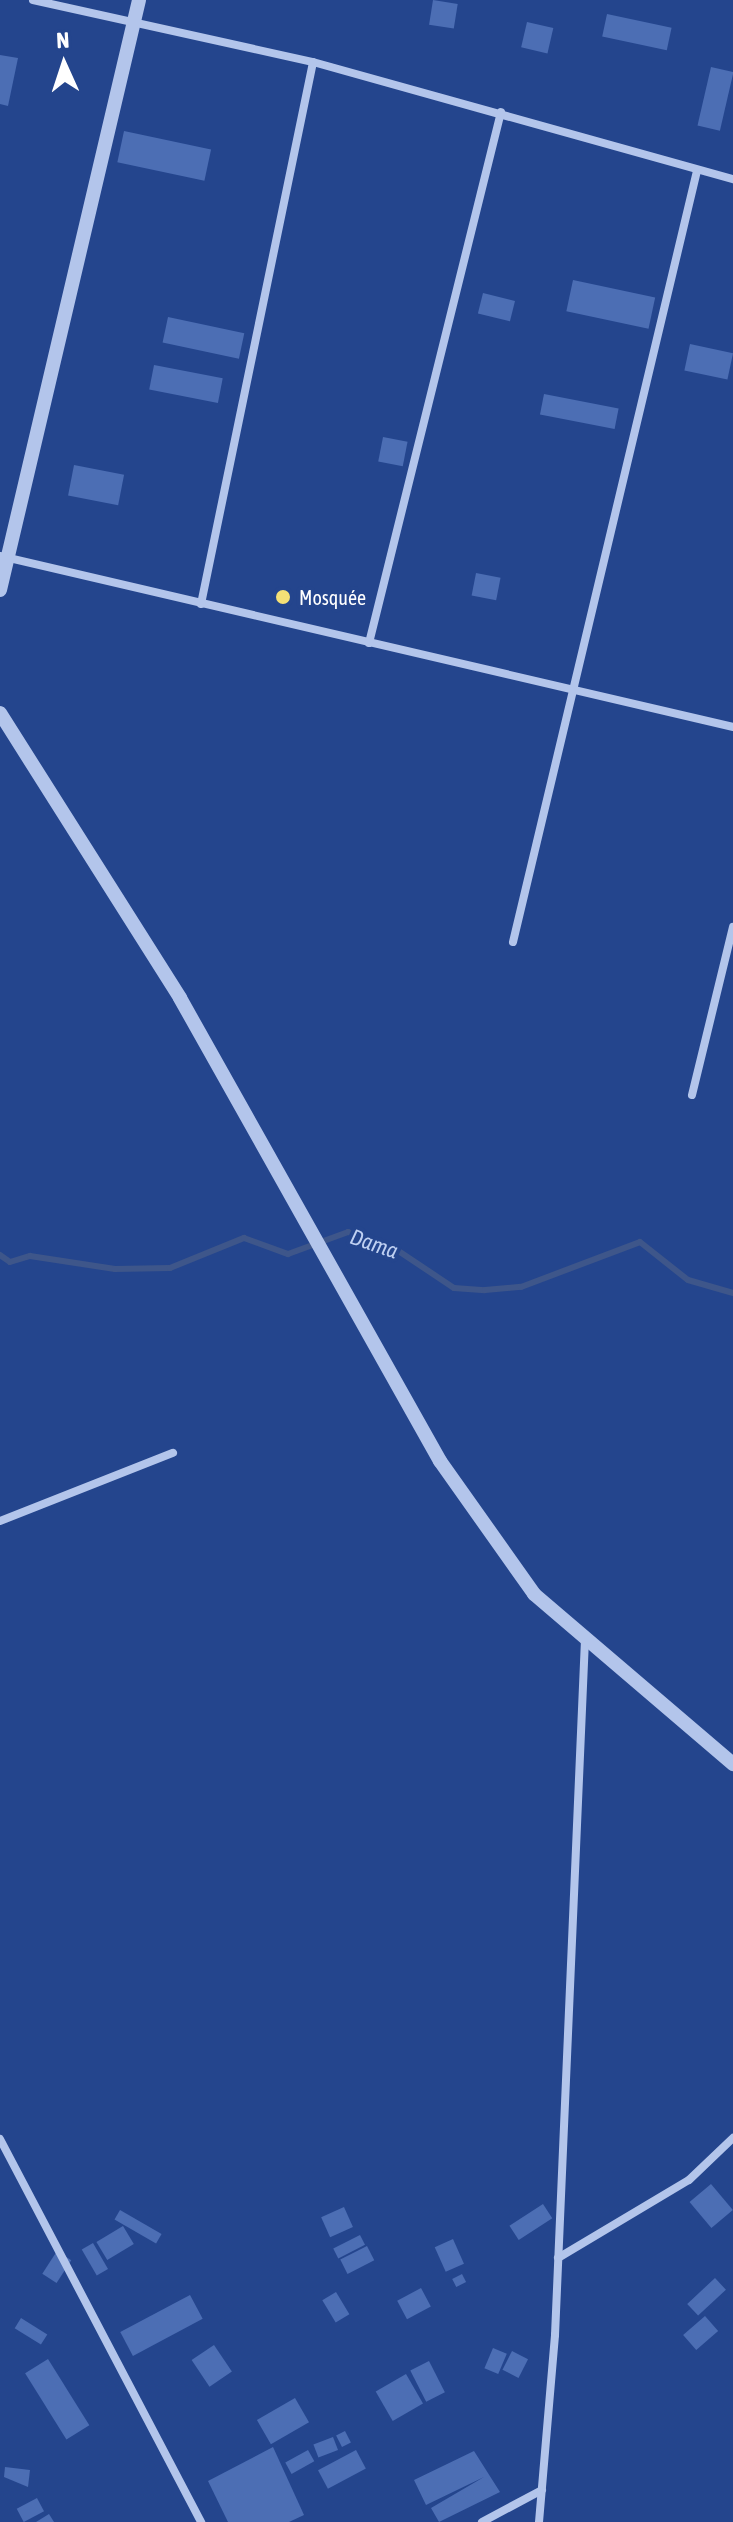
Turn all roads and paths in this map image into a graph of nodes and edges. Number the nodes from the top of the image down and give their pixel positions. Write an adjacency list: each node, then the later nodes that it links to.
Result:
1 (33, 0): 3 (street)
2 (139, 0): 3 (street)
3 (133, 27): 4 (street); 8 (street)
4 (313, 62): 5 (street); 10 (street)
5 (501, 112): 6 (street); 11 (street)
6 (697, 171): 7 (street); 12 (street)
7 (733, 179)
8 (3, 557): 9 (street); 10 (street)
9 (0, 590)
10 (201, 604): 11 (street)
11 (369, 643): 12 (street)
12 (571, 689): 14 (street); 16 (street)
13 (0, 713): 20 (street)
14 (733, 727)
15 (733, 927): 17 (street)
16 (513, 942)
17 (692, 1095)
18 (173, 1453): 19 (street)
19 (0, 1521)
20 (585, 1639): 21 (street); 24 (street)
21 (733, 1764)
22 (733, 2138): 24 (street)
23 (0, 2139): 26 (street)
24 (558, 2258): 25 (street)
25 (542, 2490): 27 (street); 28 (street)
26 (201, 2522)
27 (482, 2522)
28 (539, 2522)

